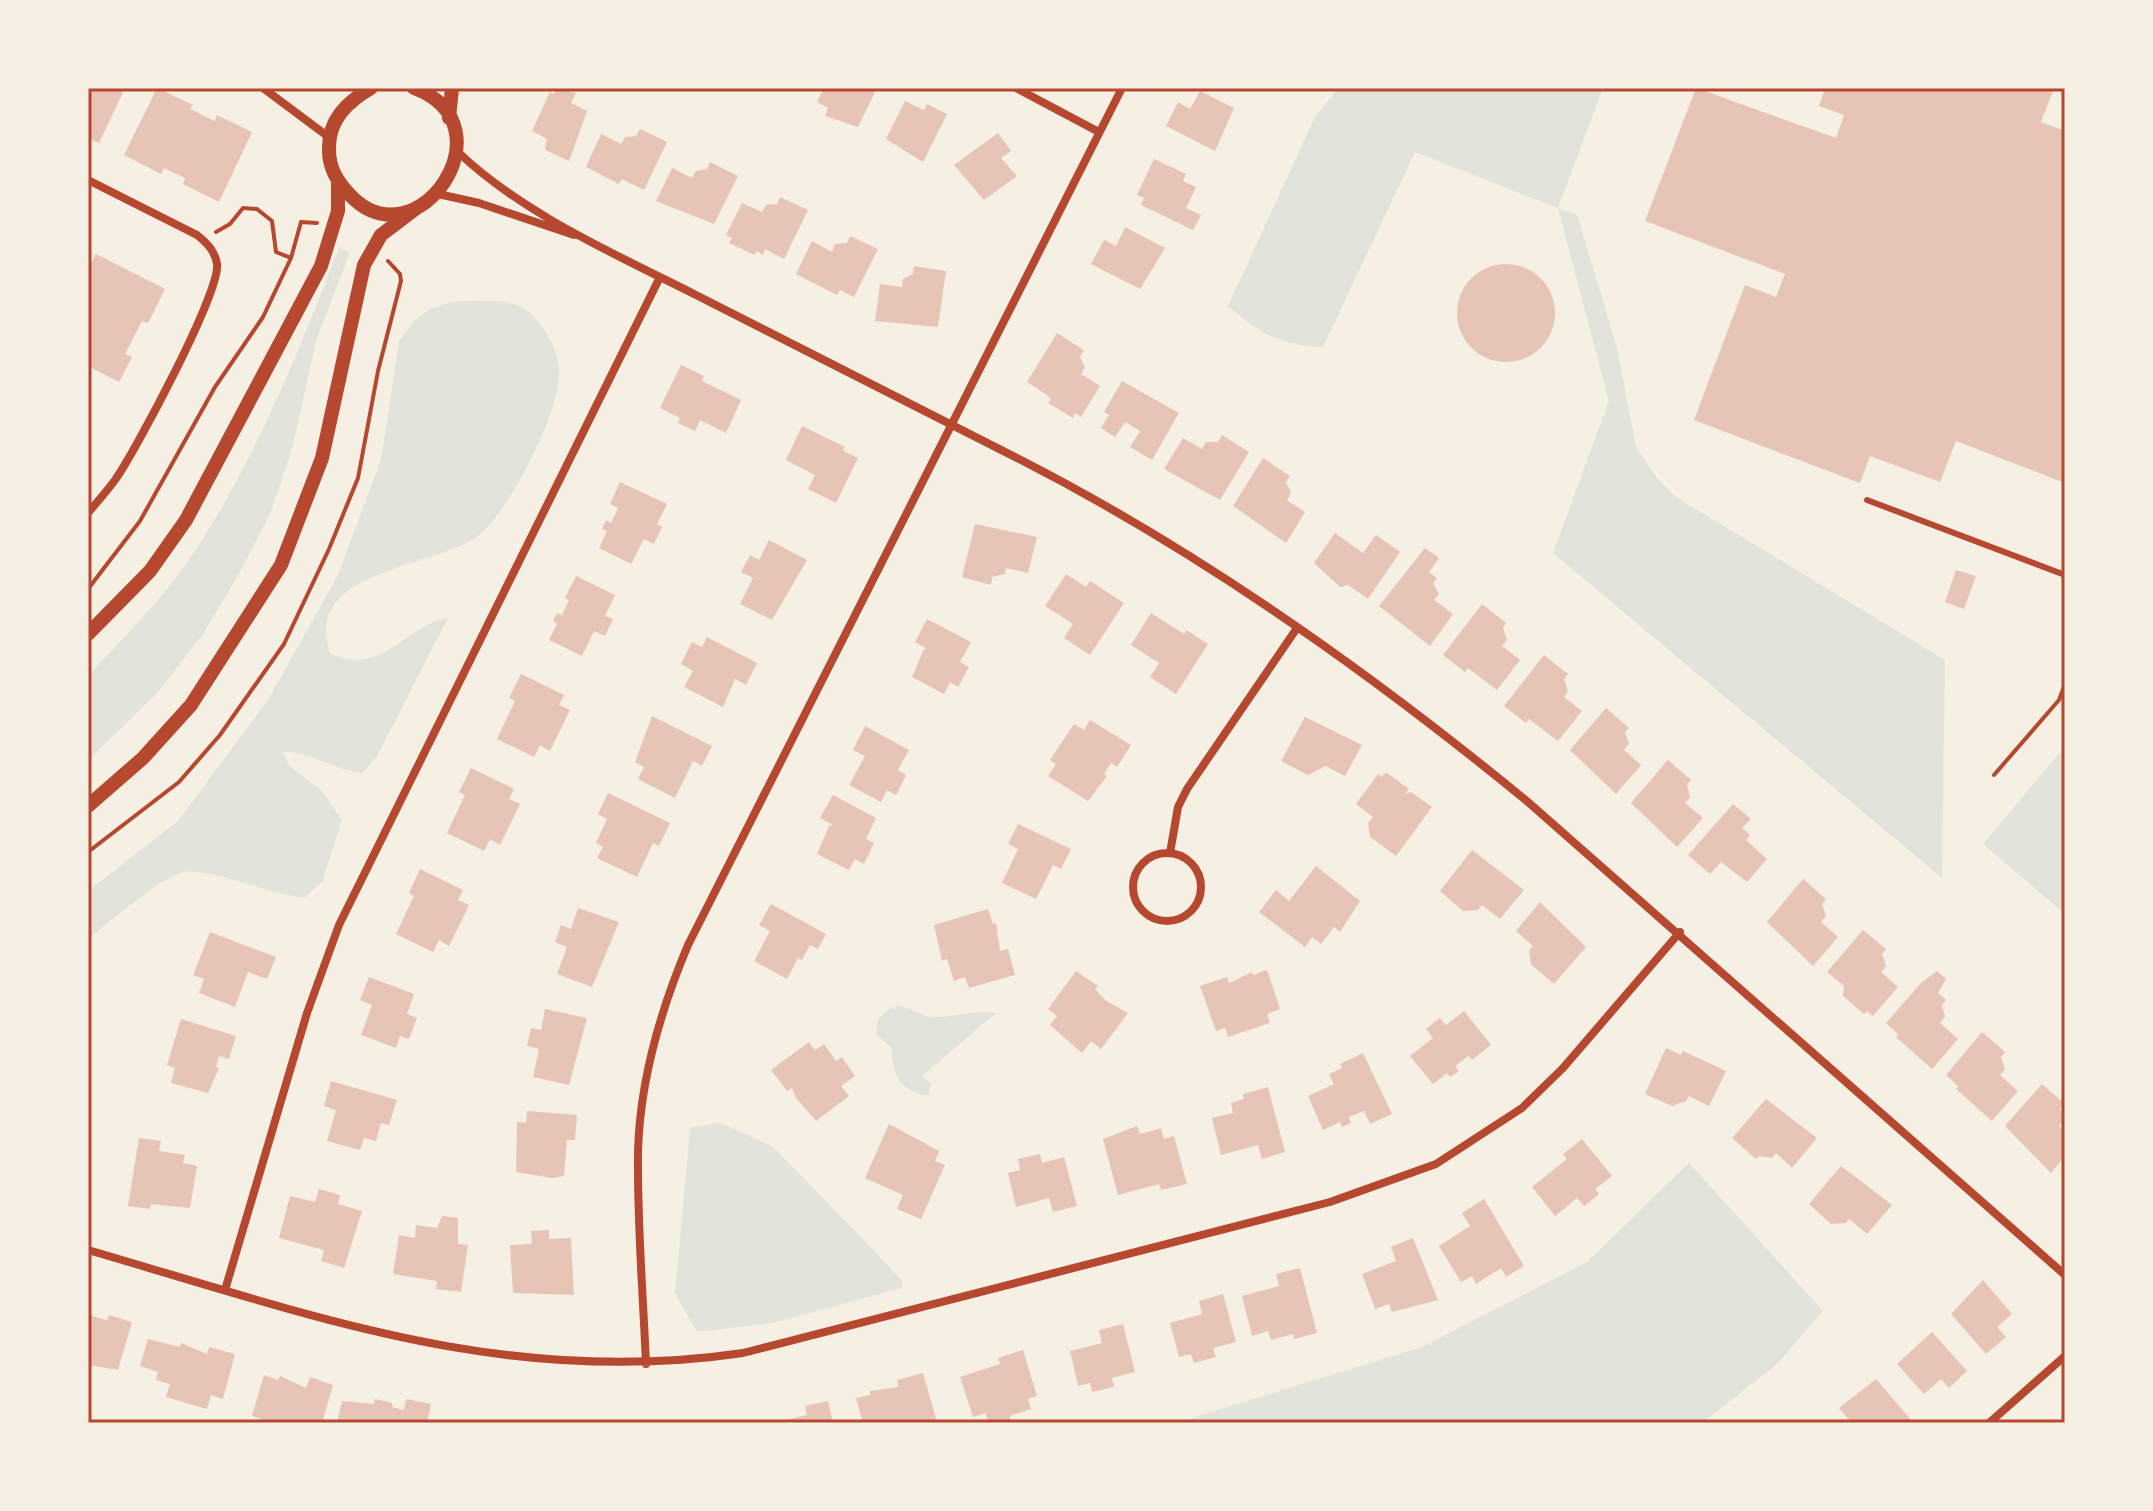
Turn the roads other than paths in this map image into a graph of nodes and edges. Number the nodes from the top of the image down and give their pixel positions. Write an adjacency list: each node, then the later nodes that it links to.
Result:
1 (263, 88): 9 (street)
2 (371, 88): 9 (street)
3 (414, 88): 7 (street)
4 (452, 88): 7 (street)
5 (1016, 88): 8 (street)
6 (1122, 88): 8 (street)
7 (449, 118): 10 (street)
8 (1097, 131): 17 (street)
9 (330, 138): 12 (street)
10 (457, 151): 13 (street); 15 (street)
11 (89, 182): 19 (street)
12 (338, 183): 14 (street); 22 (street)
13 (438, 194): 14 (street); 15 (street)
14 (418, 207): 23 (street)
15 (586, 240): 16 (street)
16 (660, 277): 17 (street); 28 (street)
17 (951, 424): 21 (street); 30 (street)
18 (1867, 500): 20 (lane)
19 (88, 513)
20 (2065, 575)
21 (1297, 628): 24 (street); 25 (street)
22 (88, 634)
23 (88, 806)
24 (1170, 853): 24 (street)
25 (1680, 932): 27 (street); 30 (street)
26 (88, 1250): 28 (street)
27 (2065, 1275)
28 (225, 1290): 30 (street)
29 (2065, 1356): 31 (street)
30 (646, 1364)
31 (1989, 1423)

